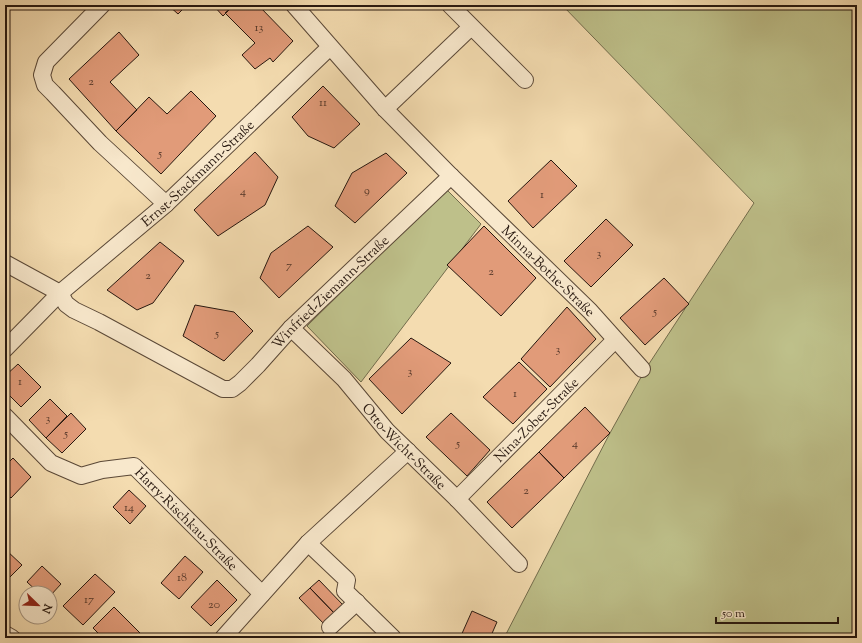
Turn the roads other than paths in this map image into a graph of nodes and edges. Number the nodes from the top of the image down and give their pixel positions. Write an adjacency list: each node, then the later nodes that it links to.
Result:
1 (102, 5): 9 (street)
2 (294, 5): 5 (street)
3 (450, 5): 4 (street)
4 (471, 27): 6 (street); 7 (street)
5 (330, 47): 7 (street); 9 (street, Ernst-Stackmann-Straße)
6 (525, 80)
7 (385, 109): 8 (street)
8 (451, 176): 12 (street, Winfried-Ziemann-Straße); 13 (street, Minna-Bothe-Straße)
9 (166, 204): 11 (street, Ernst-Stackmann-Straße)
10 (5, 263): 11 (street, Winfried-Ziemann-Straße)
11 (60, 293): 12 (street, Winfried-Ziemann-Straße); 14 (street)
12 (291, 328): 17 (street, Otto-Wicht-Straße)
13 (615, 340): 15 (street, Minna-Bothe-Straße); 18 (street, Nina-Zober-Straße)
14 (5, 349)
15 (642, 369)
16 (5, 416): 21 (street, Harry-Rischkau-Straße)
17 (408, 451): 18 (street, Otto-Wicht-Straße); 19 (street)
18 (457, 499): 20 (street, Otto-Wicht-Straße)
19 (308, 543): 21 (street); 22 (street)
20 (519, 564)
21 (262, 594): 25 (street)
22 (357, 602): 23 (street); 27 (street)
23 (330, 627)
24 (5, 634): 26 (street)
25 (224, 636)
26 (12, 638)
27 (393, 638)

